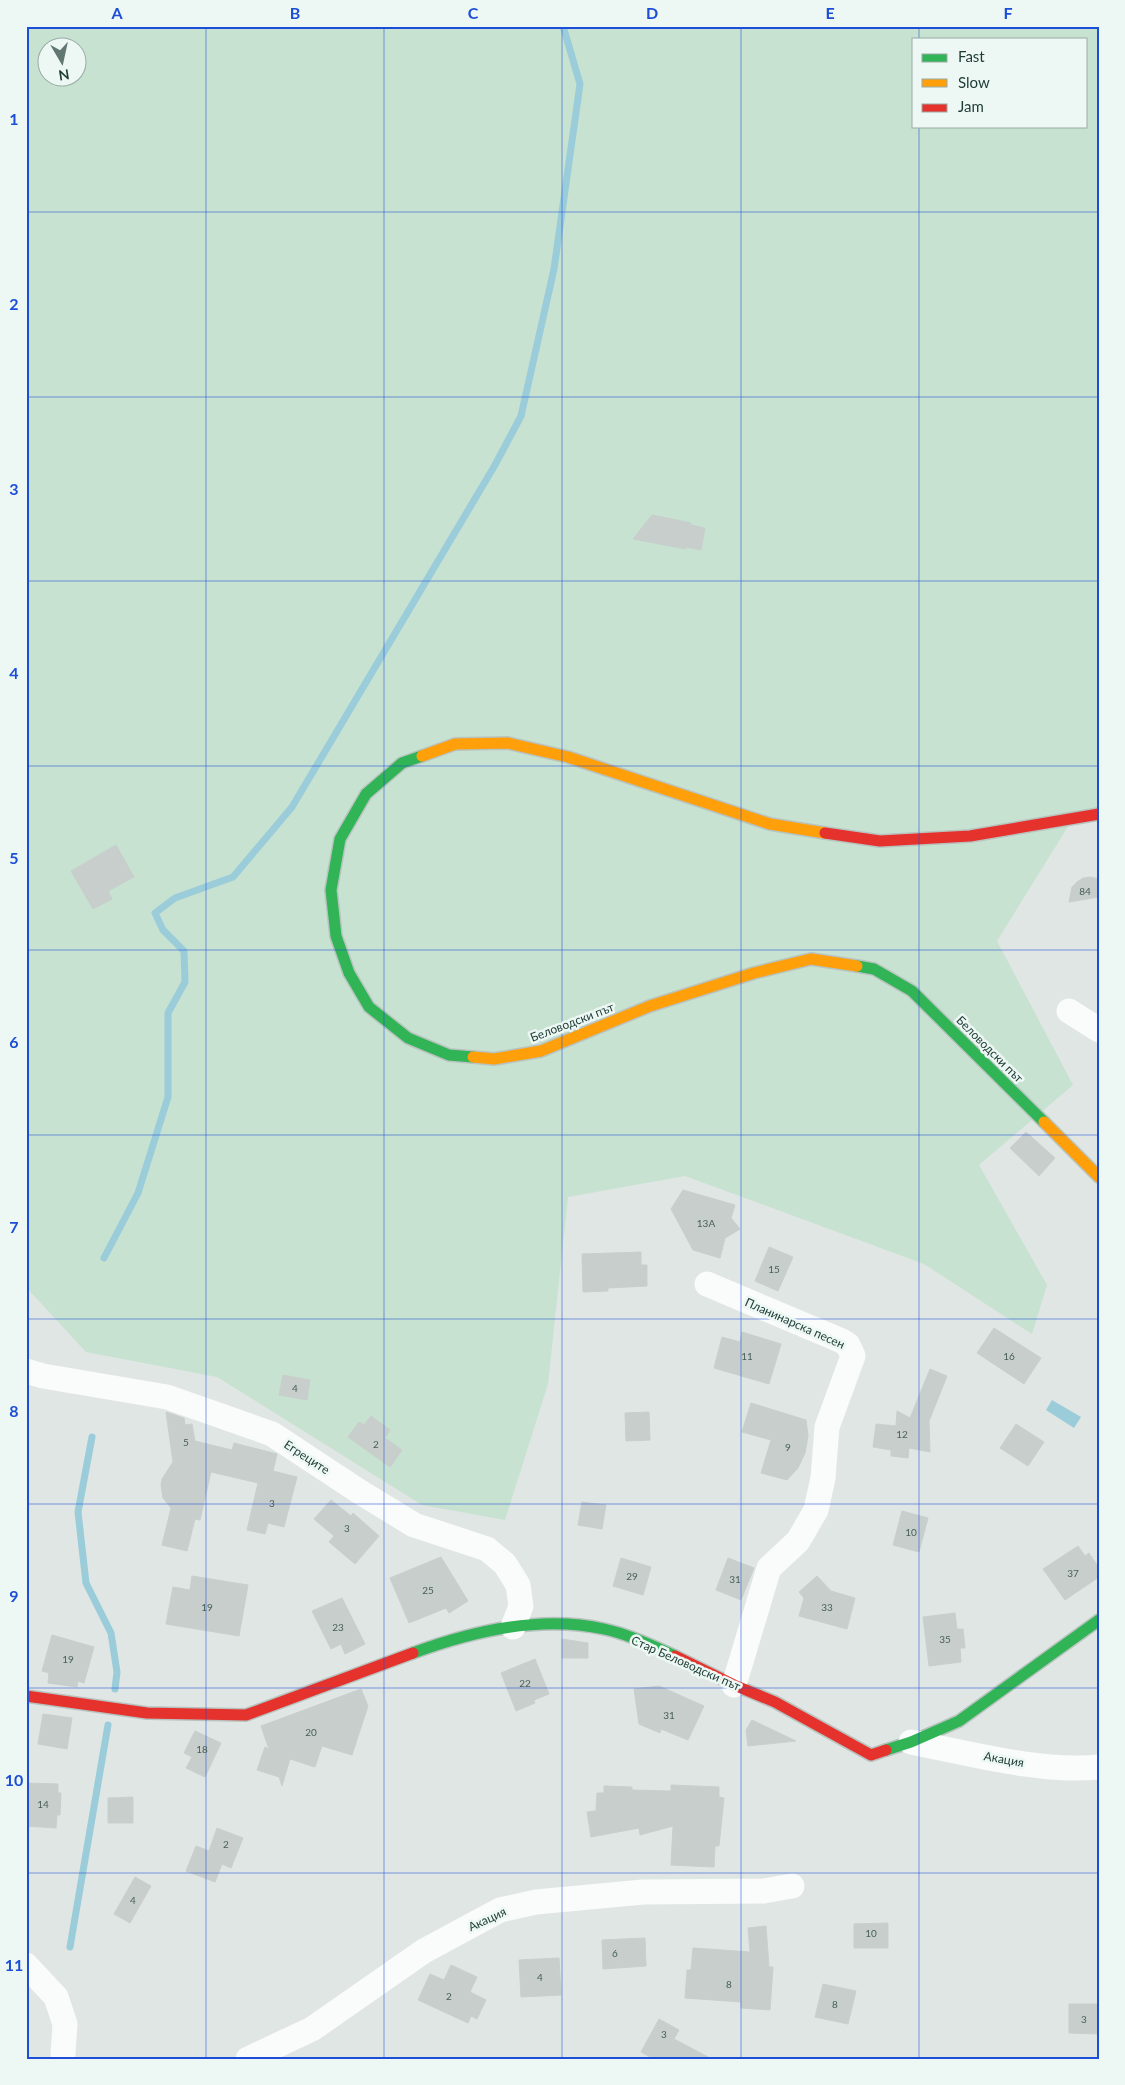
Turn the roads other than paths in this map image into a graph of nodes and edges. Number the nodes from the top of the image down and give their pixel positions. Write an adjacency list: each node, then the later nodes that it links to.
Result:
1 (1099, 814): 4 (street, Беловодски път)
2 (1069, 1011): 3 (street)
3 (1099, 1030)
4 (1099, 1177)
5 (707, 1284): 9 (street, Планинарска песен)
6 (26, 1371): 8 (street, Егреците)
7 (1099, 1620): 11 (street, Стар Беловодски път)
8 (513, 1627): 9 (street, Стар Беловодски път); 10 (street, Стар Беловодски път)
9 (734, 1685): 11 (street, Стар Беловодски път)
10 (26, 1696)
11 (911, 1742): 12 (street, Акация)
12 (1099, 1767)
13 (792, 1886): 16 (street, Акация)
14 (26, 1965): 15 (street)
15 (66, 2057)
16 (248, 2059)

